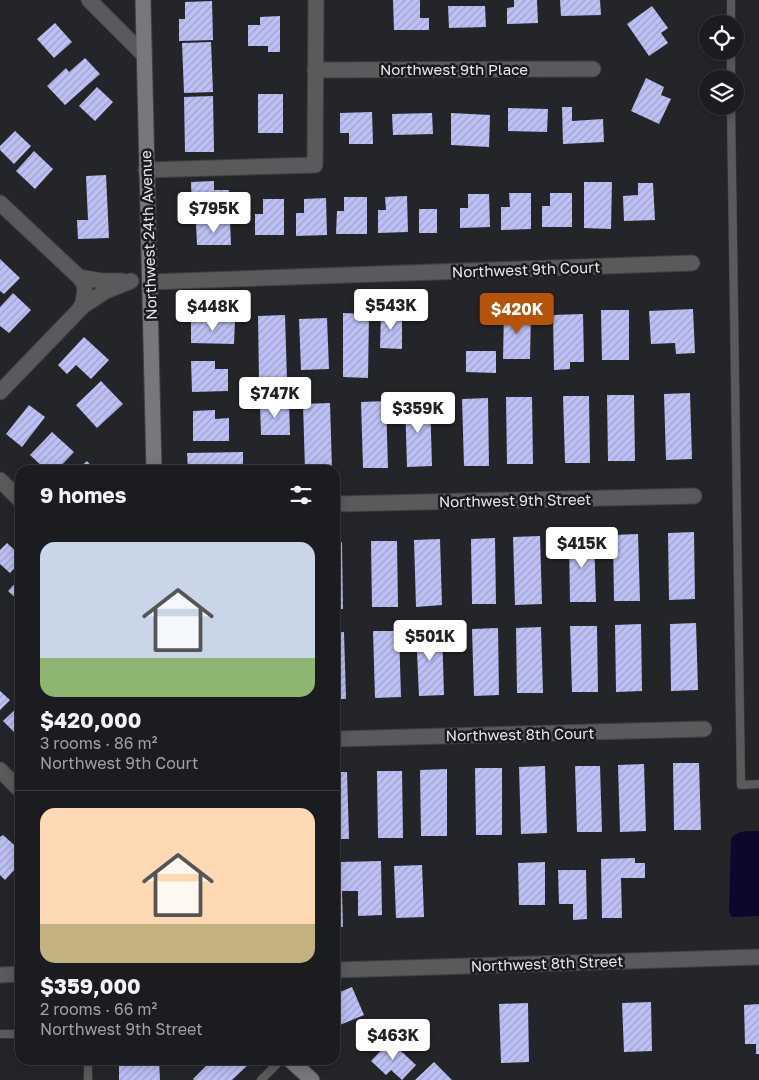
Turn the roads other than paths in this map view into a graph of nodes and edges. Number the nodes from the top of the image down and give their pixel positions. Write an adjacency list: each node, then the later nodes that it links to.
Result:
1 (89, 0): 6 (street)
2 (143, 0): 6 (street, Northwest 24th Avenue)
3 (316, 0): 8 (street)
4 (731, 0): 5 (lane)
5 (731, 15)
6 (144, 55): 10 (street, Northwest 24th Avenue)
7 (593, 69): 8 (street, Northwest 9th Place)
8 (315, 70): 10 (street)
9 (730, 115): 26 (lane)
10 (146, 170): 15 (street, Northwest 24th Avenue)
11 (0, 203): 13 (street)
12 (692, 263): 15 (street, Northwest 9th Court)
13 (79, 277): 14 (street); 16 (street)
14 (131, 282): 15 (lane); 16 (street)
15 (150, 282): 18 (street, Northwest 24th Avenue)
16 (82, 302): 17 (street)
17 (0, 392)
18 (154, 465)
19 (0, 480): 20 (street)
20 (15, 495)
21 (694, 496): 22 (street, Northwest 9th Street)
22 (340, 504)
23 (704, 729): 24 (street, Northwest 8th Court)
24 (340, 738)
25 (0, 770): 27 (street)
26 (759, 784)
27 (15, 785)
28 (759, 957): 29 (street, Northwest 8th Street)
29 (340, 970)
30 (15, 974): 31 (street)
31 (0, 975)
32 (0, 1034): 33 (lane)
33 (15, 1034)
34 (88, 1065): 37 (lane)
35 (276, 1065): 38 (lane)
36 (296, 1065): 39 (street)
37 (88, 1080)
38 (261, 1080)
39 (312, 1080)

